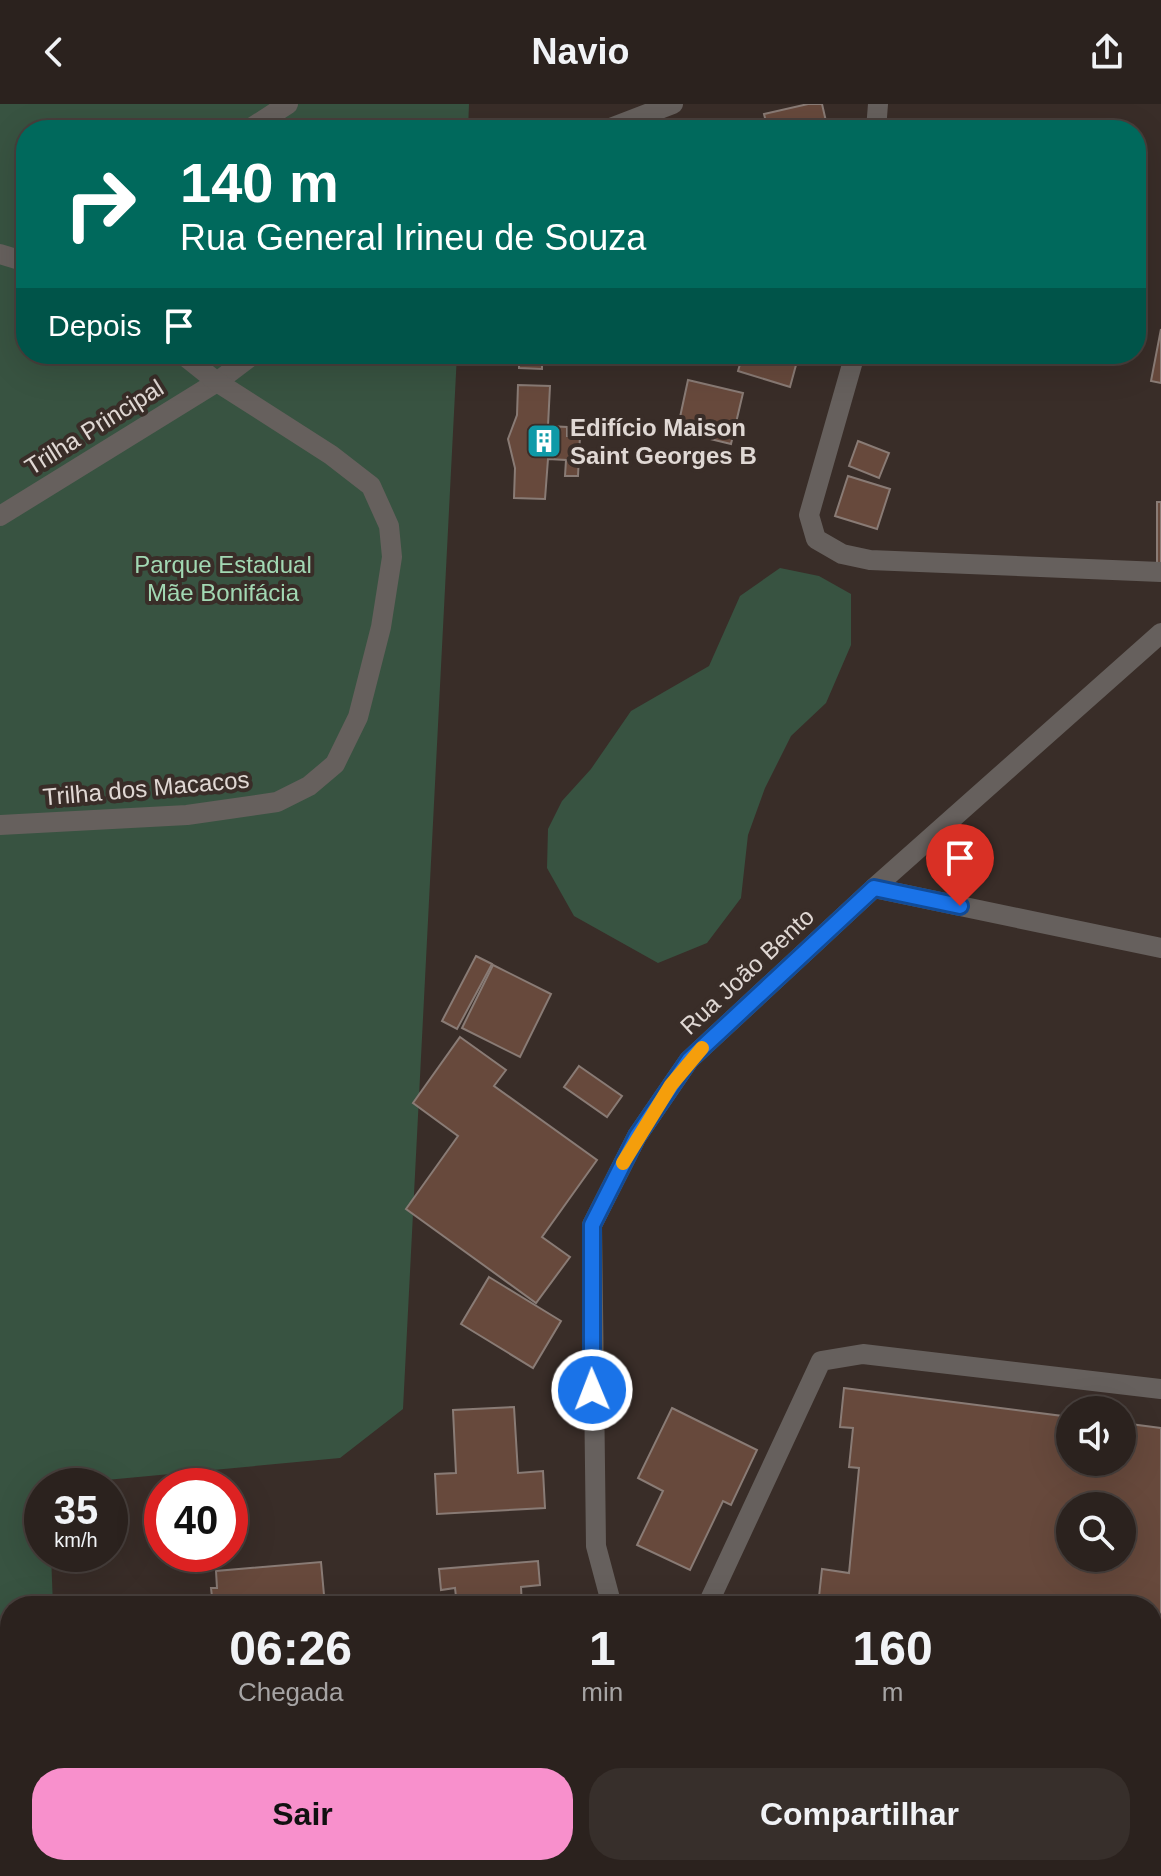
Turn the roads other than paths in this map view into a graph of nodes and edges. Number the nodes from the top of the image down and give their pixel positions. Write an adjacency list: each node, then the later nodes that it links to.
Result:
1 (288, 104): 3 (street)
2 (673, 104): 4 (street)
3 (263, 120)
4 (631, 120)
5 (194, 364): 8 (street, Trilha dos Macacos)
6 (241, 364): 8 (street, Trilha Principal)
7 (852, 364): 10 (street)
8 (217, 382): 9 (street, Trilha Principal); 12 (street, Trilha dos Macacos)
9 (0, 516)
10 (1161, 572)
11 (1161, 633): 13 (street, Rua João Bento)
12 (0, 825)
13 (874, 888): 14 (street); 16 (street, Rua João Bento)
14 (1161, 948)
15 (1161, 1389): 17 (street)
16 (609, 1596)
17 (712, 1596)

